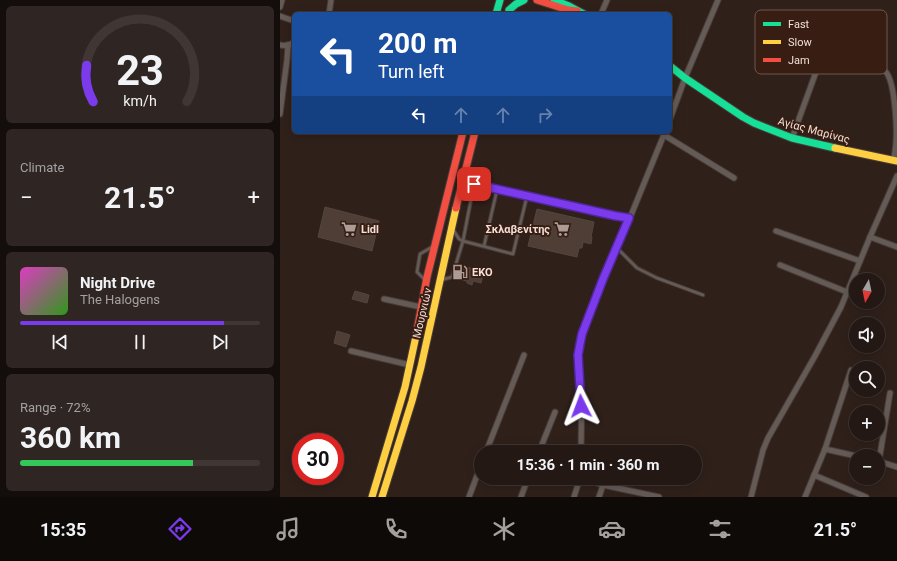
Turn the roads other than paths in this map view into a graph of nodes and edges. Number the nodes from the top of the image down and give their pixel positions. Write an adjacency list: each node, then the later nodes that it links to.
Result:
1 (282, 0): 9 (street)
2 (331, 0): 10 (street)
3 (512, 0): 11 (main road)
4 (524, 0): 11 (main road)
5 (538, 0): 12 (main road)
6 (554, 0): 13 (main road)
7 (607, 0): 14 (street)
8 (718, 0): 23 (street)
9 (280, 7)
10 (329, 12)
11 (508, 12)
12 (577, 12)
13 (579, 12)
14 (602, 12)
15 (280, 16): 16 (street)
16 (292, 20)
17 (292, 44): 19 (street)
18 (280, 45): 19 (street)
19 (288, 45): 24 (street)
20 (672, 68): 23 (main road, Αγίας Μαρίνας)
21 (887, 72): 31 (street)
22 (815, 74): 30 (street)
23 (685, 78): 25 (street); 30 (main road, Αγίας Μαρίνας)
24 (280, 114)
25 (672, 114)
26 (462, 134): 41 (main road, Μουρνιών)
27 (475, 134): 37 (main road, Μουρνιών)
28 (665, 134): 36 (street)
29 (667, 134): 33 (street)
30 (792, 138): 31 (main road, Αγίας Μαρίνας)
31 (895, 161)
32 (897, 176): 39 (street)
33 (734, 178)
34 (497, 190): 35 (lane); 40 (lane); 42 (lane)
35 (527, 196): 36 (lane); 42 (lane)
36 (629, 218): 44 (street)
37 (452, 227): 40 (lane); 47 (main road, Μουρνιών)
38 (776, 231): 45 (street)
39 (870, 237): 43 (street); 45 (street)
40 (463, 241): 42 (lane); 47 (lane)
41 (434, 246): 48 (main road, Μουρνιών); 48 (lane)
42 (484, 246)
43 (897, 247)
44 (616, 248): 50 (lane); 61 (street)
45 (860, 261): 49 (street)
46 (780, 265): 49 (street)
47 (440, 280): 74 (main road, Μουρνιών)
48 (426, 282): 52 (main road, Μουρνιών)
49 (847, 292): 80 (street)
50 (703, 295)
51 (384, 299): 52 (street)
52 (421, 306): 55 (main road, Μουρνιών)
53 (351, 351): 55 (street)
54 (524, 356): 59 (street)
55 (410, 365): 73 (main road, Μουρνιών)
56 (849, 376): 62 (street)
57 (890, 393): 63 (street)
58 (555, 412): 60 (street)
59 (489, 445)
60 (541, 445)
61 (581, 445)
62 (825, 449): 64 (street); 67 (street)
63 (880, 449)
64 (849, 454)
65 (885, 463): 66 (street)
66 (897, 467)
67 (814, 475): 81 (street); 82 (street)
68 (474, 482): 75 (street)
69 (525, 485): 76 (street)
70 (578, 485): 77 (street)
71 (603, 485): 72 (street); 78 (street)
72 (638, 495): 79 (street)
73 (372, 497)
74 (382, 497)
75 (468, 497)
76 (521, 497)
77 (574, 497)
78 (599, 497)
79 (659, 497)
80 (751, 497)
81 (805, 497)
82 (866, 497)

